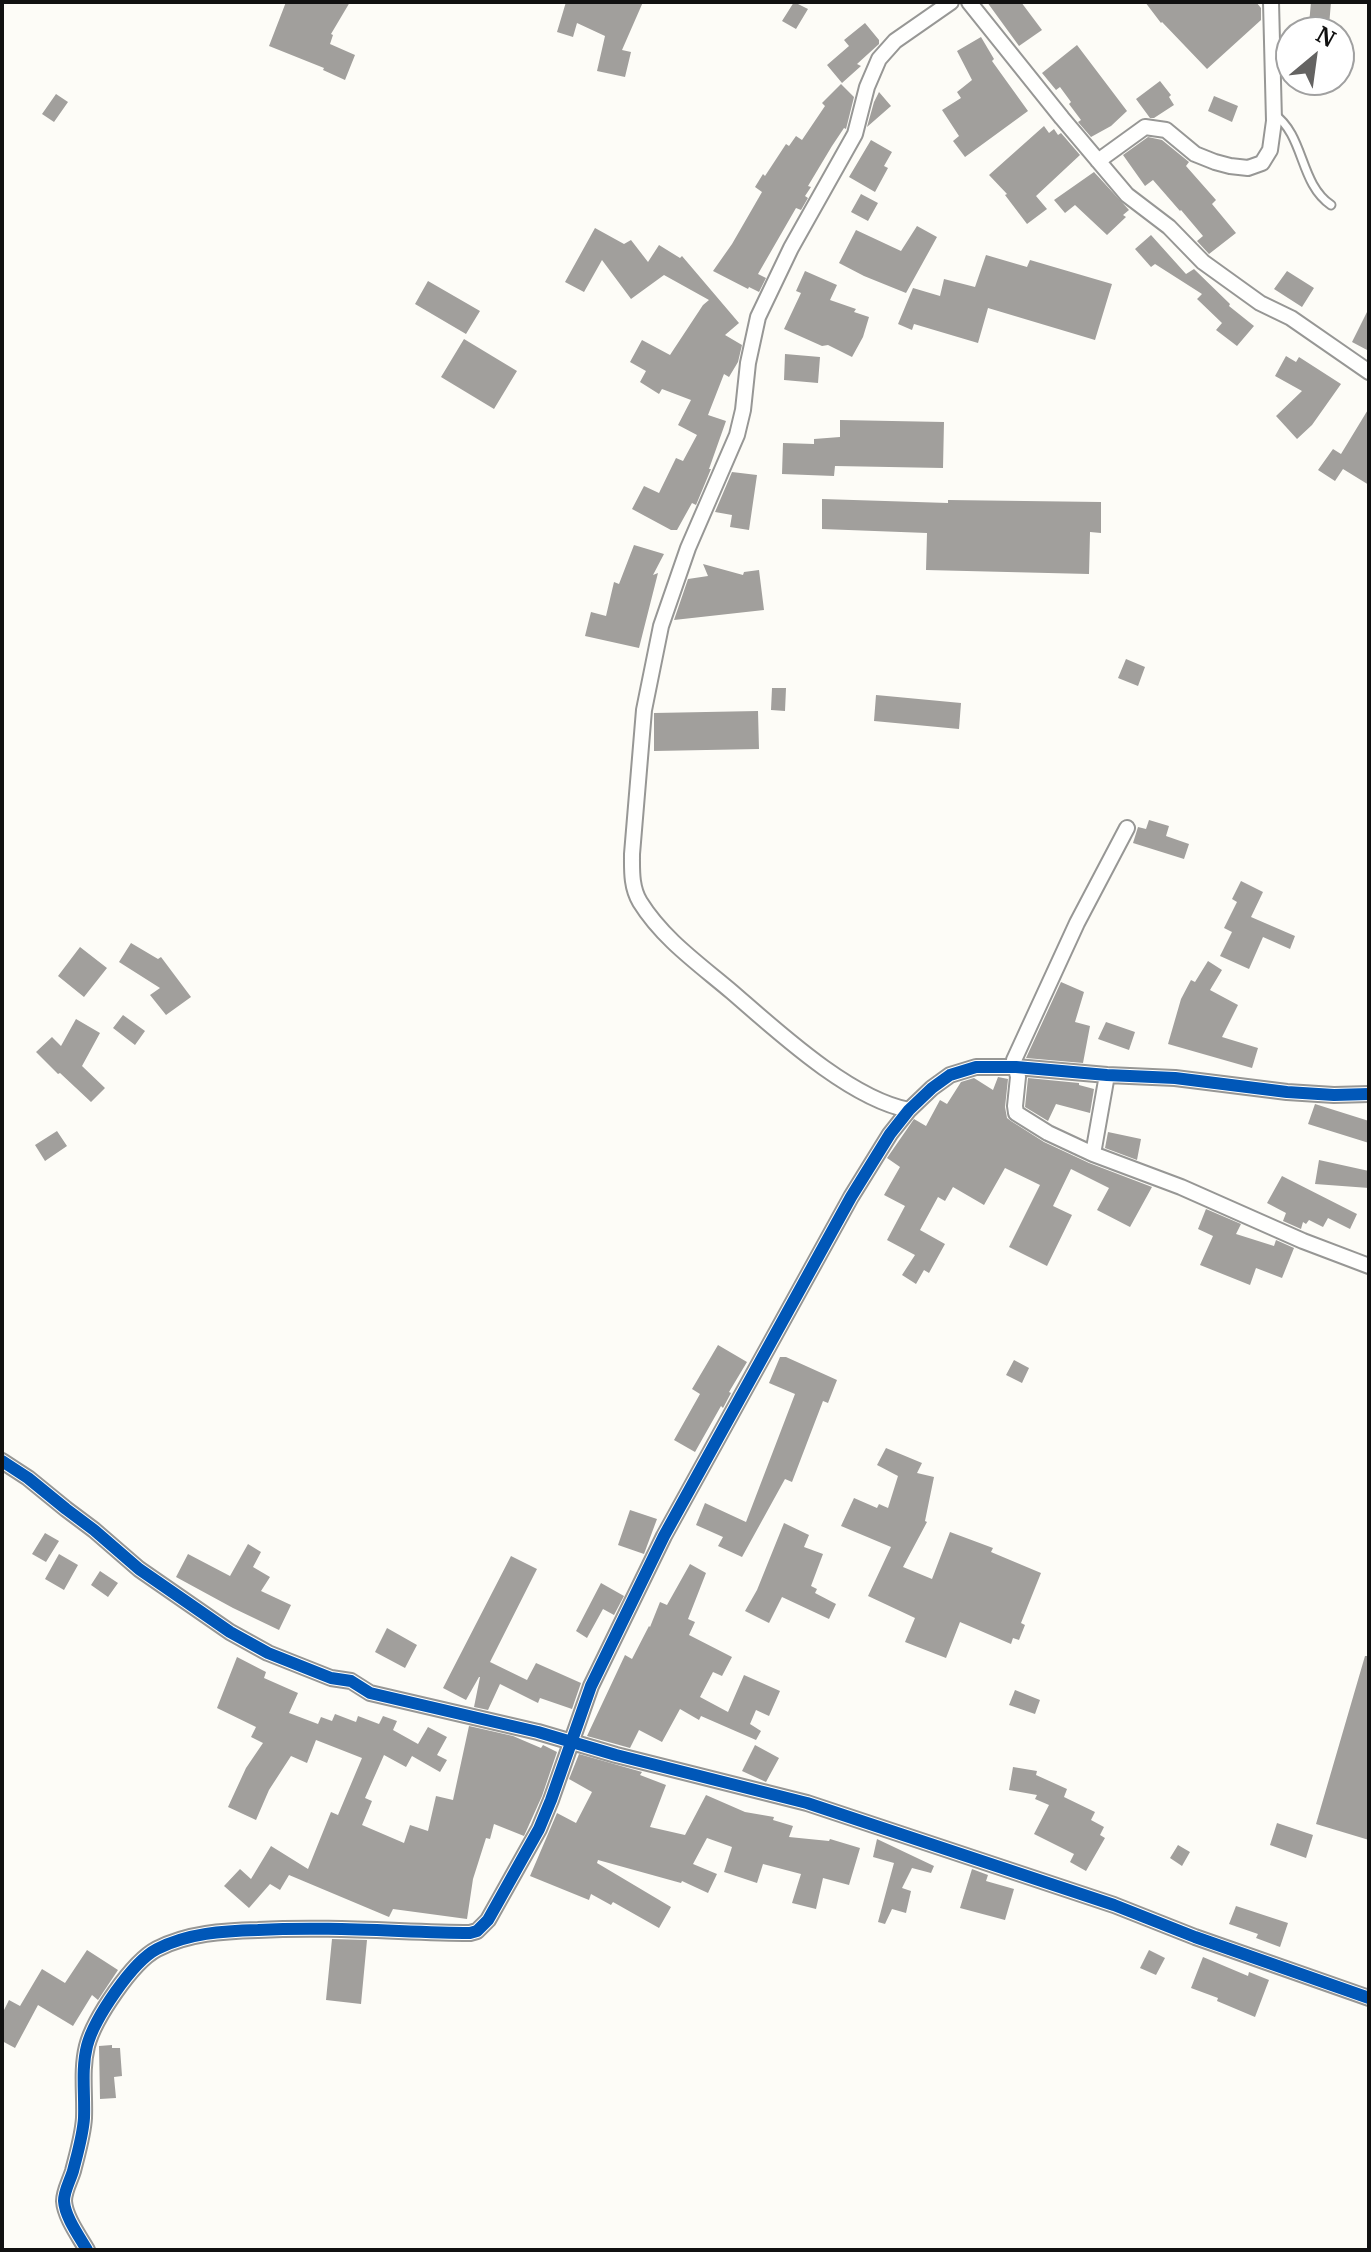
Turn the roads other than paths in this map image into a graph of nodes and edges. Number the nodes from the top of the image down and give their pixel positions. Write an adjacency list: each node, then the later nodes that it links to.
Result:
1 (951, 2): 12 (street)
2 (969, 2): 5 (street)
3 (1271, 2): 4 (street)
4 (1274, 114): 5 (street); 6 (lane)
5 (1098, 161): 7 (street)
6 (1331, 205)
7 (1369, 372)
8 (1127, 828): 9 (street)
9 (1016, 1067): 10 (street); 12 (street); 13 (street)
10 (1107, 1075): 11 (street); 13 (street)
11 (1369, 1094)
12 (909, 1110): 16 (street)
13 (1093, 1154): 14 (street)
14 (1369, 1266)
15 (2, 1461): 16 (street)
16 (572, 1741): 17 (street); 18 (street)
17 (1369, 1998)
18 (87, 2250)

